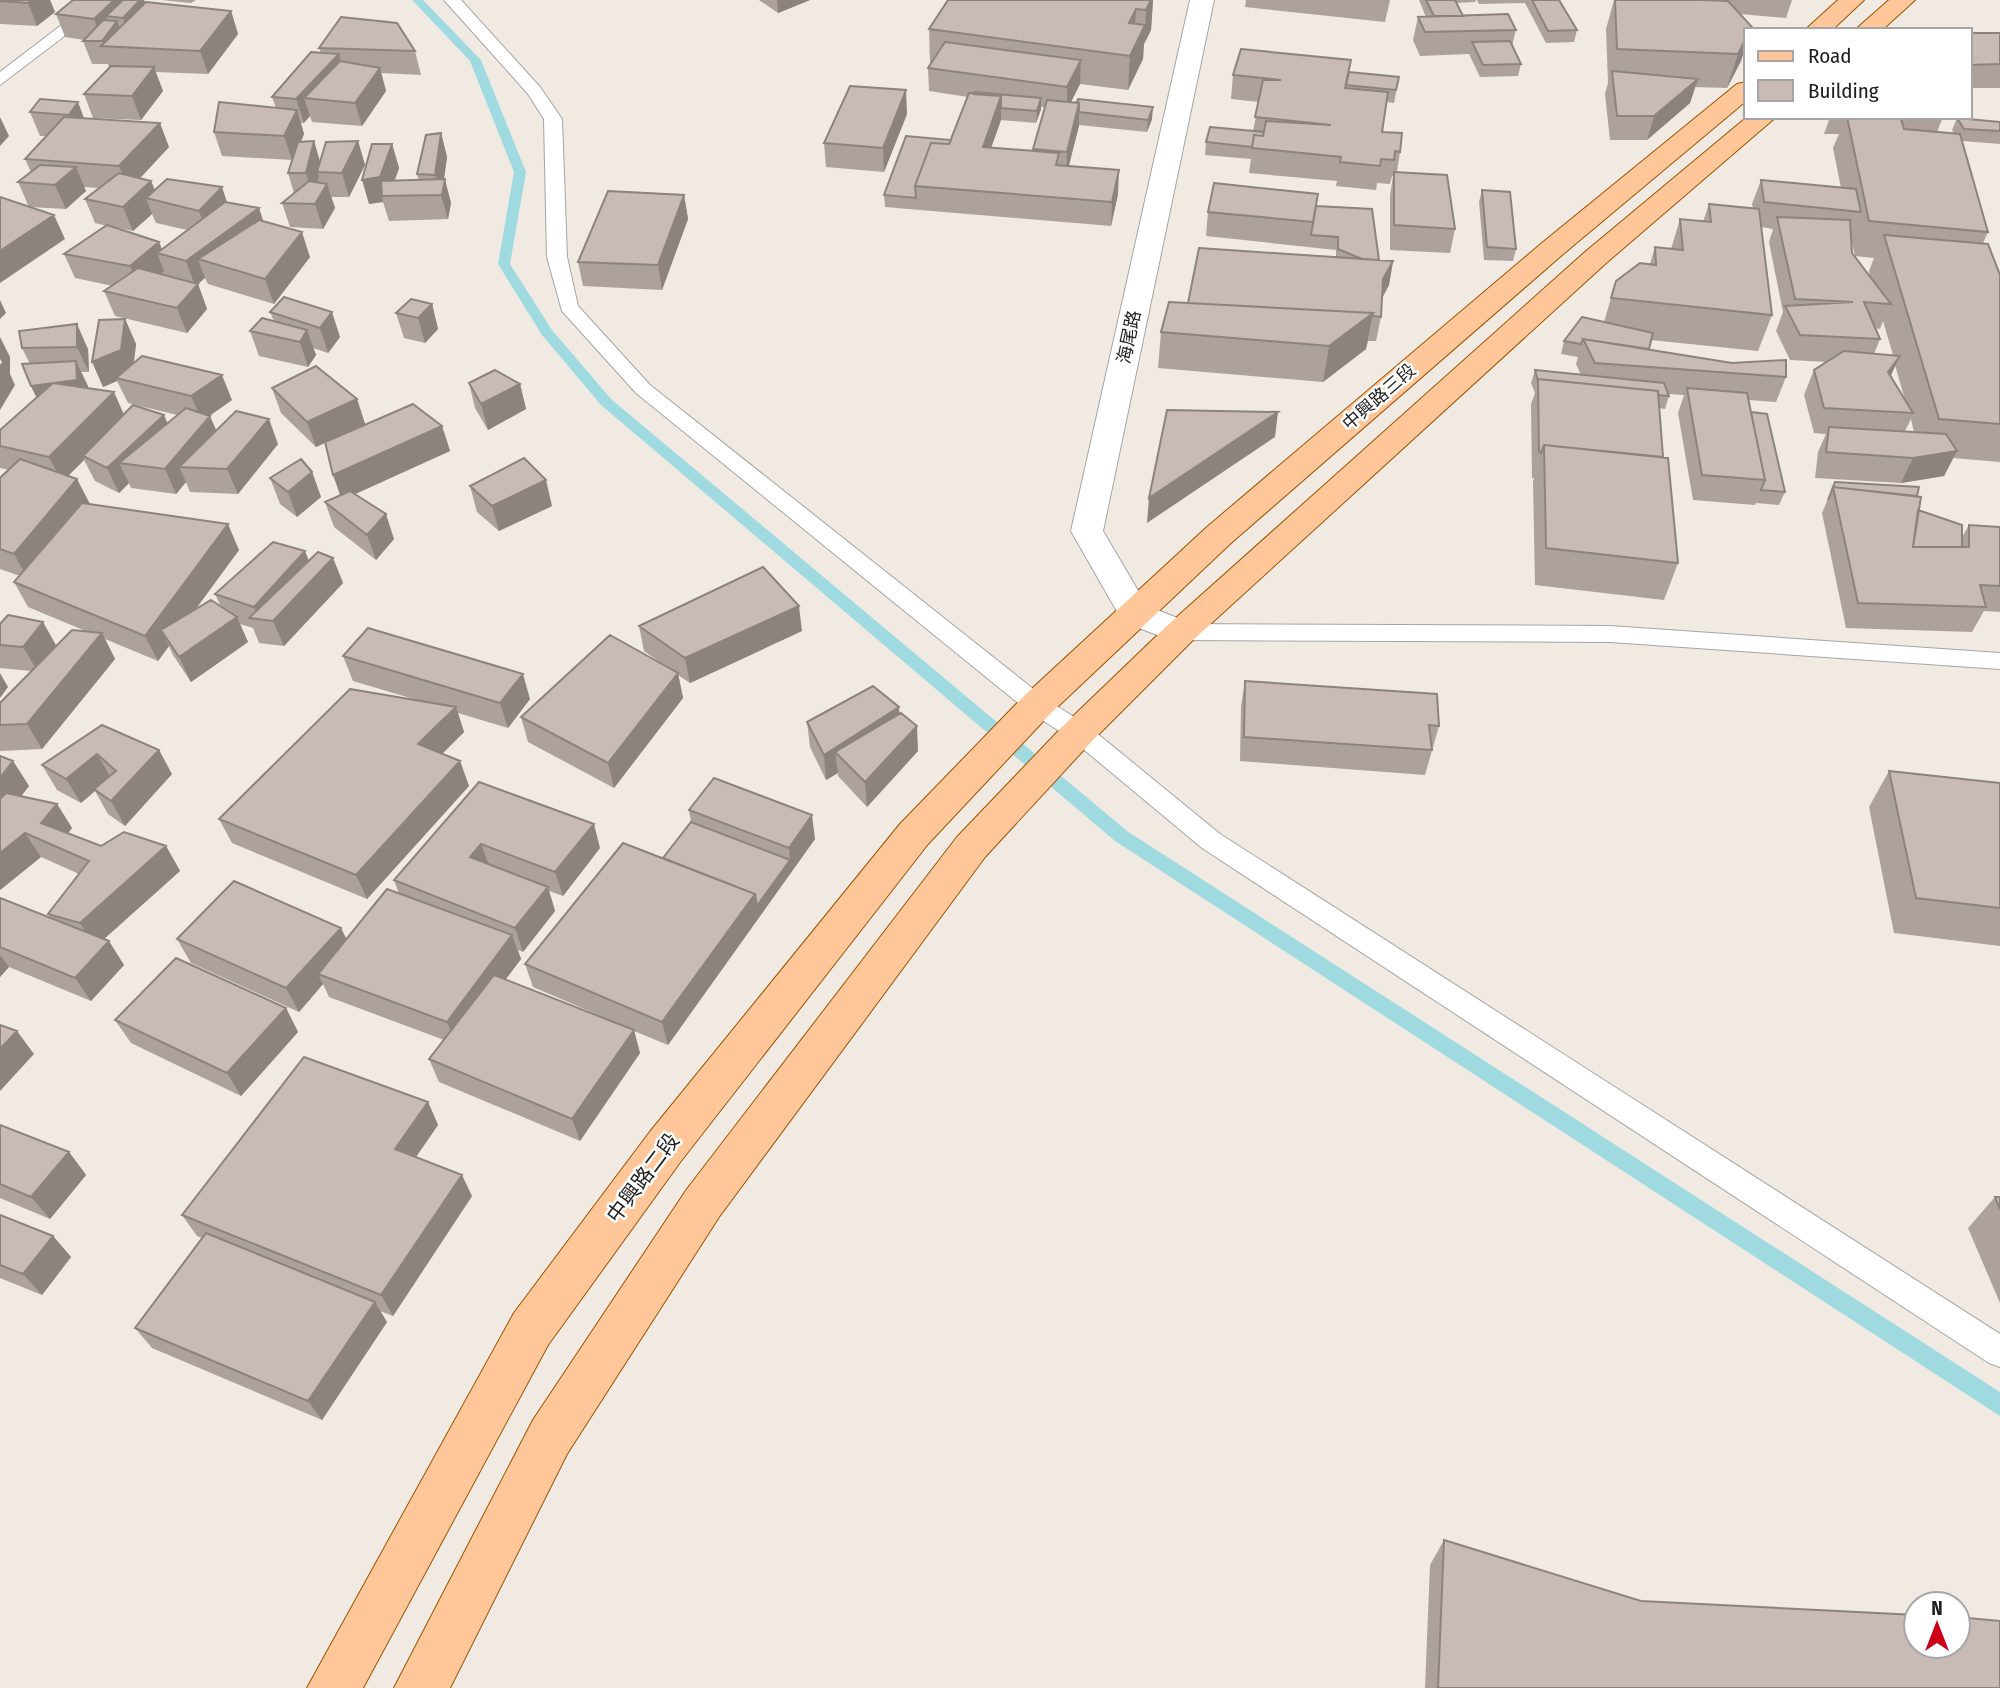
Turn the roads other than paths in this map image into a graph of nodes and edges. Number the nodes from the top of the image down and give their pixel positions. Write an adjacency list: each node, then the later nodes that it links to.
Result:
1 (104, 0): 8 (lane)
2 (452, 0): 14 (lane)
3 (1202, 0): 11 (street, 海尾路)
4 (1852, 0): 6 (main road)
5 (1903, 0): 7 (main road)
6 (1819, 28)
7 (1869, 28)
8 (0, 80)
9 (1744, 91): 11 (main road, 中興路三段)
10 (1761, 119): 12 (main road, 中興路三段)
11 (1135, 614): 12 (street); 14 (main road, 中興路三段)
12 (1181, 632): 13 (lane); 15 (main road, 中興路三段)
13 (2000, 661)
14 (1030, 712): 15 (lane); 17 (main road, 中興路二段)
15 (1073, 740): 16 (lane); 18 (main road, 中興路三段)
16 (2000, 1352)
17 (334, 1688)
18 (421, 1688)

